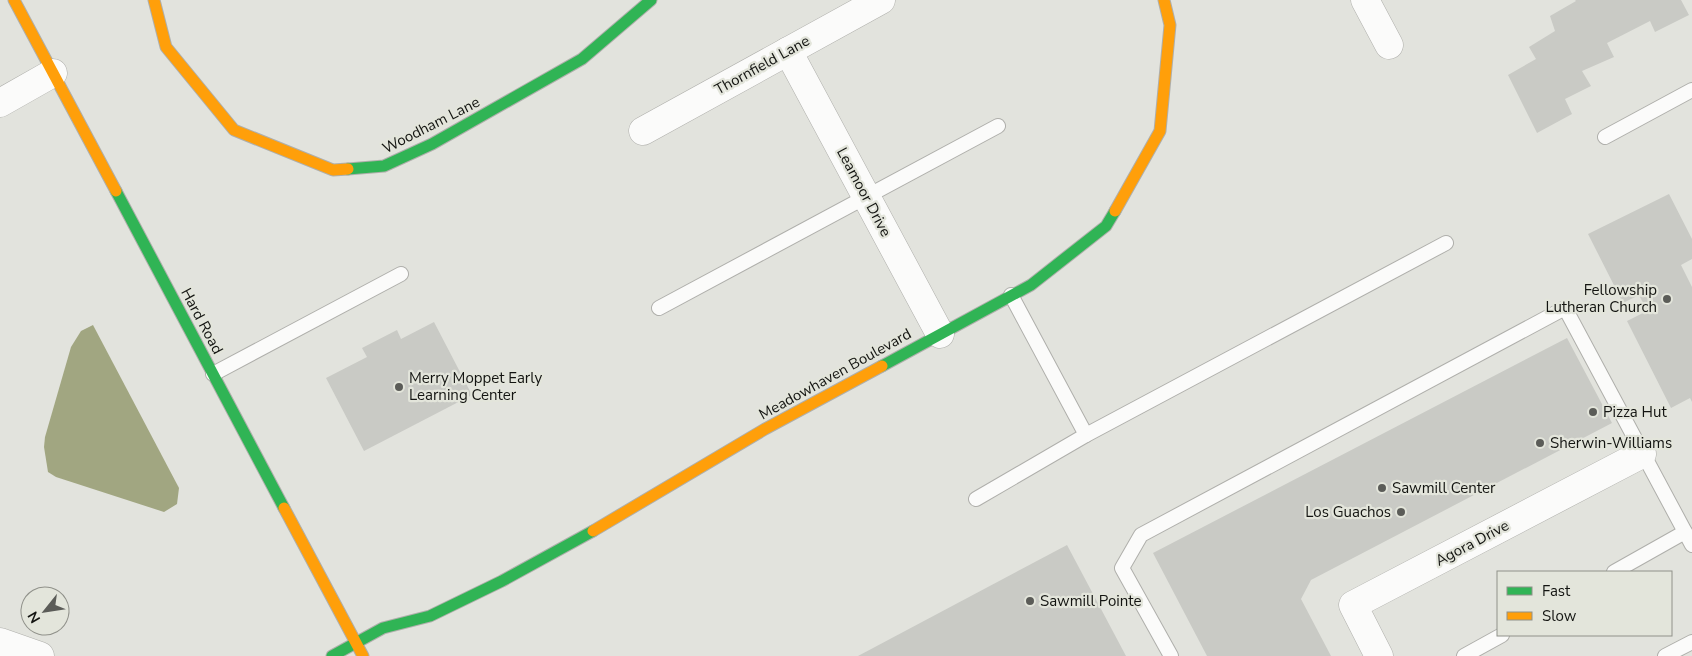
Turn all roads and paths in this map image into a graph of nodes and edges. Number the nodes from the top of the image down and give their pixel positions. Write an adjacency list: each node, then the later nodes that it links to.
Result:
1 (14, 0): 9 (street, Hard Road)
2 (154, 0): 3 (street, Woodham Lane)
3 (651, 0)
4 (882, 0): 8 (street, Thornfield Lane)
5 (1164, 0): 18 (street, Meadowhaven Boulevard)
6 (1364, 0): 7 (street)
7 (1389, 45)
8 (788, 51): 13 (street, Thornfield Lane); 15 (street, Leamoor Drive)
9 (53, 73): 11 (street); 21 (street, Hard Road)
10 (1692, 90): 14 (lane)
11 (0, 103)
12 (998, 126): 15 (lane)
13 (643, 131)
14 (1605, 137)
15 (866, 197): 19 (lane); 20 (street, Leamoor Drive)
16 (1446, 243): 22 (lane)
17 (401, 274): 21 (lane)
18 (1011, 295): 20 (street, Meadowhaven Boulevard); 22 (lane)
19 (659, 308)
20 (940, 334): 30 (street, Meadowhaven Boulevard)
21 (213, 374): 30 (street, Hard Road)
22 (1086, 436): 24 (lane)
23 (1642, 454): 25 (lane); 34 (lane); 35 (street, Agora Drive)
24 (976, 499)
25 (1689, 538): 26 (lane)
26 (1616, 571)
27 (1500, 636): 36 (lane)
28 (0, 642): 31 (street)
29 (1692, 642): 37 (lane)
30 (356, 643): 32 (street, Meadowhaven Boulevard); 33 (street, Hard Road)
31 (40, 656)
32 (332, 656)
33 (363, 656)
34 (1171, 656)
35 (1379, 656)
36 (1464, 656)
37 (1665, 656)

